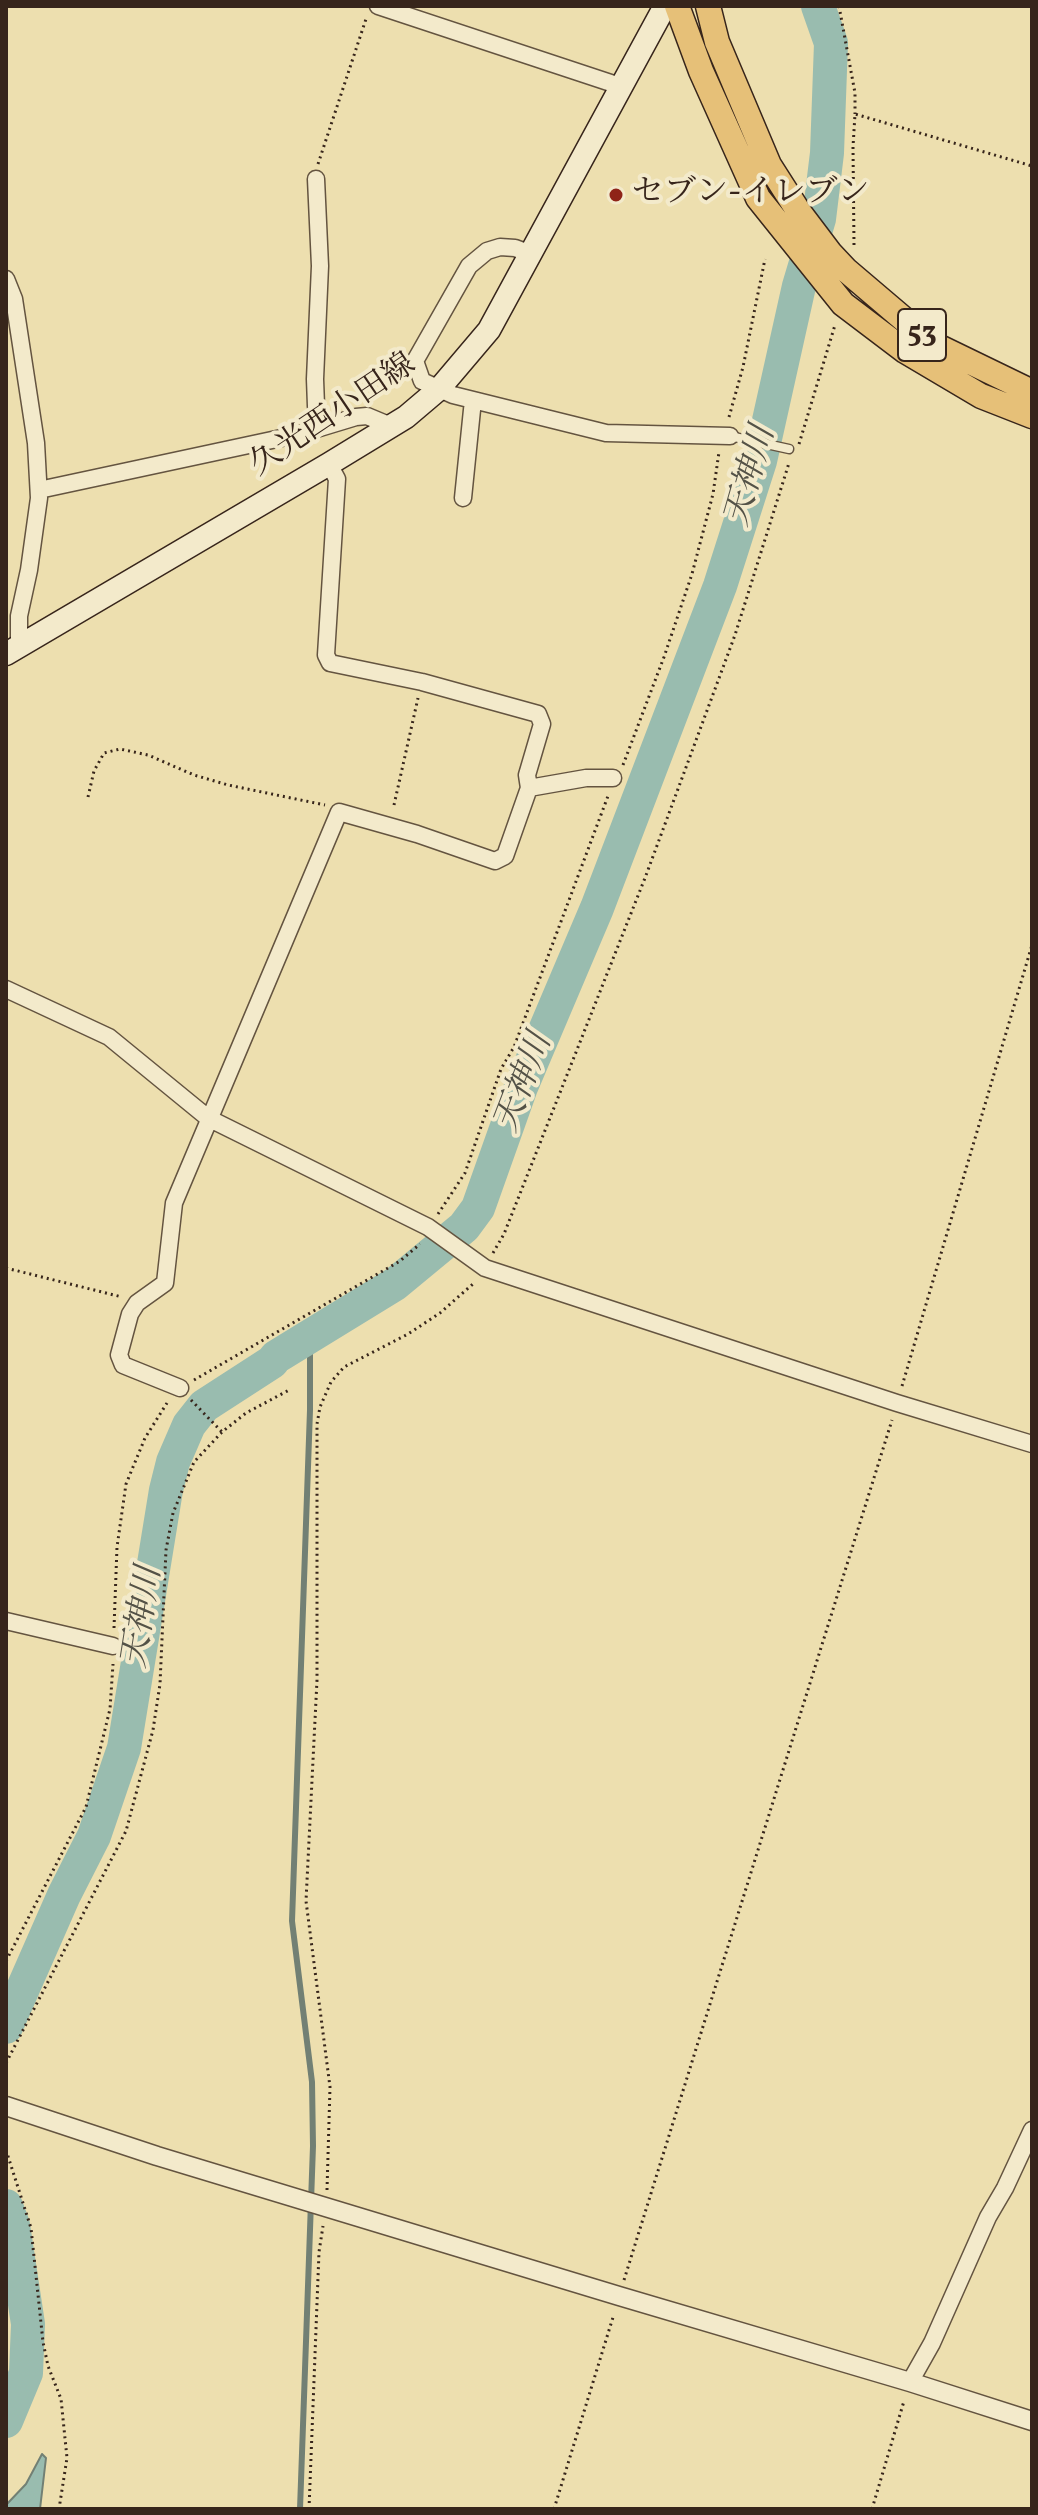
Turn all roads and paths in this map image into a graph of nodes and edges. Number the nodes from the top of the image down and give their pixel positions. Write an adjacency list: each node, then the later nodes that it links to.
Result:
1 (370, 6): 10 (path)
2 (378, 6): 7 (street)
3 (665, 6): 7 (main road, 久光西小田線)
4 (677, 6): 13 (main road, 53)
5 (708, 6): 13 (main road, 53)
6 (839, 6): 8 (path)
7 (623, 87): 11 (main road, 久光西小田線)
8 (855, 114): 9 (path); 13 (path)
9 (1032, 166)
10 (316, 179): 21 (street)
11 (531, 254): 16 (main road, 久光西小田線); 16 (street)
12 (765, 259): 22 (path)
13 (835, 269): 15 (main road, 53); 17 (main road, 53)
14 (6, 279): 25 (street)
15 (843, 304): 19 (main road, 53); 23 (path)
16 (439, 389): 18 (street); 20 (main road, 久光西小田線)
17 (1032, 392)
18 (473, 400): 22 (street); 26 (street)
19 (1032, 416)
20 (391, 426): 21 (street); 24 (main road, 久光西小田線)
21 (321, 427): 25 (street)
22 (726, 435): 23 (lane); 29 (path)
23 (791, 451): 38 (path)
24 (329, 464): 27 (main road, 久光西小田線); 28 (street)
25 (39, 490): 27 (street)
26 (463, 498)
27 (13, 651)
28 (422, 682): 30 (street); 32 (path)
29 (613, 778): 30 (street); 37 (path)
30 (529, 788): 33 (street)
31 (88, 797): 33 (path)
32 (394, 805)
33 (339, 812): 36 (street)
34 (1032, 945): 43 (path)
35 (6, 989): 36 (street)
36 (208, 1118): 37 (street); 40 (street)
37 (431, 1229): 38 (street); 41 (path)
38 (479, 1262): 43 (street); 53 (path)
39 (6, 1268): 40 (path)
40 (137, 1303): 41 (street)
41 (180, 1388): 44 (path); 47 (path)
42 (291, 1389): 44 (path)
43 (897, 1403): 45 (street); 54 (path)
44 (222, 1432): 49 (path)
45 (1032, 1444)
46 (6, 1621): 47 (street)
47 (113, 1646): 48 (path)
48 (6, 1961)
49 (6, 2061)
50 (6, 2106): 53 (street)
51 (1032, 2130): 55 (street)
52 (6, 2150): 57 (path)
53 (326, 2206): 54 (street); 58 (path)
54 (619, 2296): 55 (street); 59 (path)
55 (910, 2382): 56 (street); 60 (path)
56 (1032, 2421)
57 (59, 2509)
58 (309, 2509)
59 (554, 2509)
60 (872, 2509)

